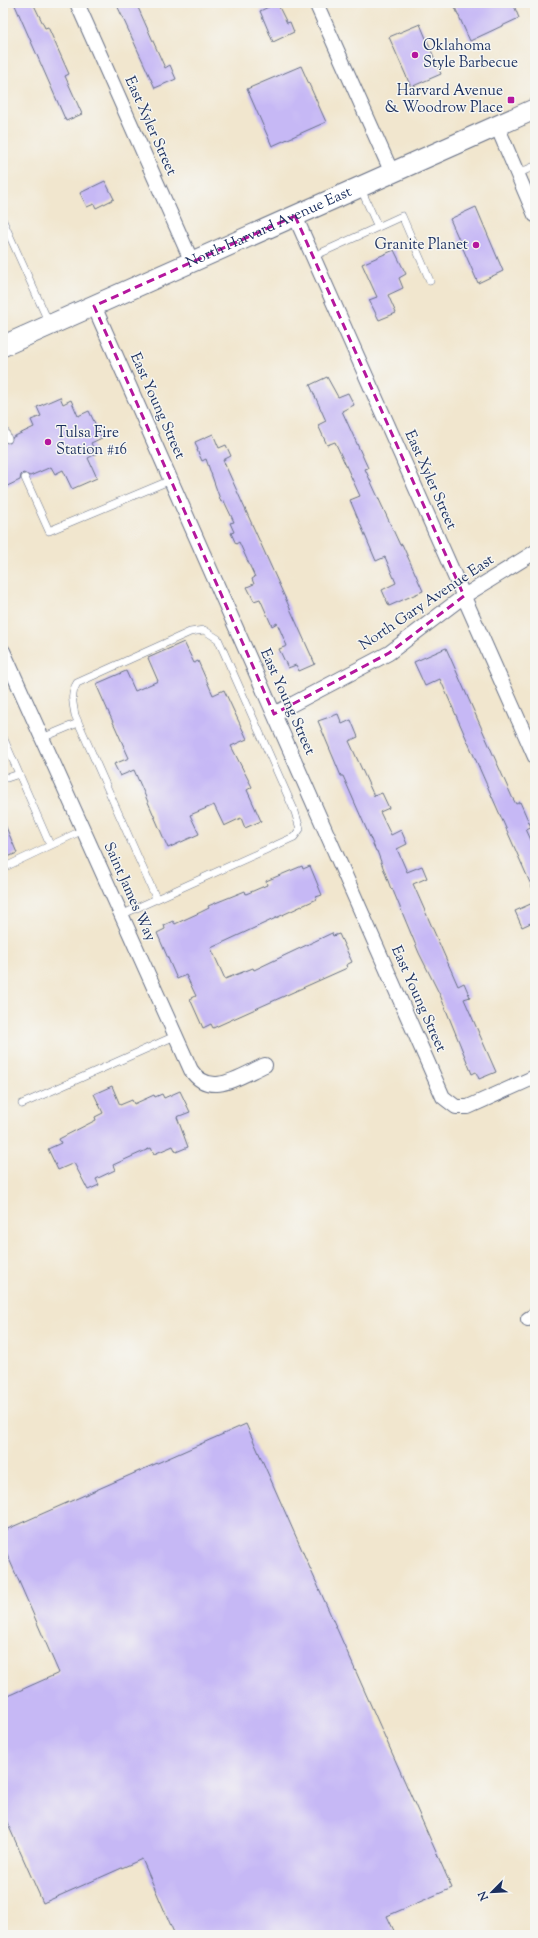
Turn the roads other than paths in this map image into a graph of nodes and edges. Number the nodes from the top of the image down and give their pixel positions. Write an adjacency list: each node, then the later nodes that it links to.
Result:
1 (77, 3): 14 (street, East Xyler Street)
2 (316, 3): 6 (street)
3 (535, 109): 4 (main road, North Harvard Avenue East)
4 (497, 126): 6 (main road, North Harvard Avenue East); 7 (street)
5 (535, 166): 7 (lane)
6 (392, 173): 8 (main road, North Harvard Avenue East)
7 (517, 174): 9 (street)
8 (360, 187): 10 (main road, North Harvard Avenue East); 12 (lane)
9 (535, 215)
10 (295, 216): 13 (street, East Xyler Street); 14 (main road, North Harvard Avenue East)
11 (3, 221): 17 (lane)
12 (378, 227): 13 (lane); 15 (lane)
13 (312, 257): 24 (street, East Xyler Street)
14 (192, 262): 16 (main road, North Harvard Avenue East)
15 (430, 281)
16 (94, 306): 17 (main road, North Harvard Avenue East); 22 (street, East Young Street)
17 (50, 325): 18 (main road, North Harvard Avenue East)
18 (3, 346)
19 (3, 426): 20 (lane)
20 (8, 439)
21 (25, 478): 22 (lane)
22 (171, 480): 26 (street, East Young Street)
23 (535, 552): 24 (street, North Gary Avenue East)
24 (464, 596): 26 (street, North Gary Avenue East); 30 (street, East Xyler Street)
25 (3, 651): 29 (street, Saint James Way)
26 (274, 714): 40 (street, East Young Street)
27 (78, 723): 29 (lane); 36 (lane); 36 (lane)
28 (3, 737): 31 (lane)
29 (42, 738): 33 (street, Saint James Way)
30 (535, 757)
31 (19, 774): 32 (lane); 34 (lane)
32 (3, 776)
33 (83, 830): 34 (lane); 37 (street, Saint James Way)
34 (50, 845): 35 (lane)
35 (3, 868)
36 (156, 898): 37 (lane)
37 (121, 915): 38 (street, Saint James Way)
38 (176, 1036): 39 (street, Saint James Way); 41 (lane)
39 (265, 1065)
40 (535, 1077)
41 (22, 1104)

